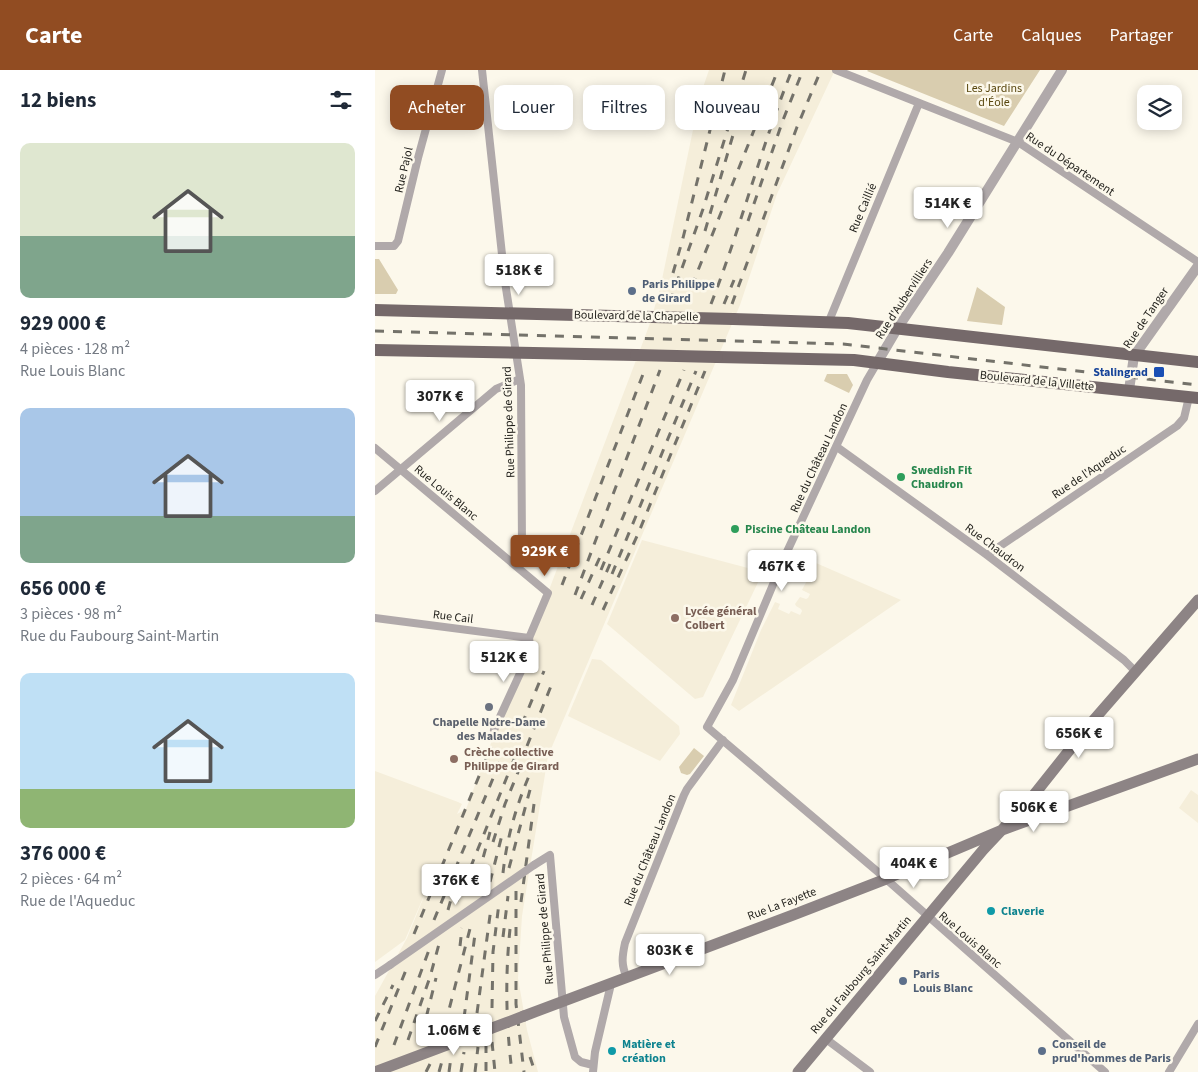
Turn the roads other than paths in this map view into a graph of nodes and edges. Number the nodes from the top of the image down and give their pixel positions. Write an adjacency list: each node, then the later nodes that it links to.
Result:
1 (442, 70): 7 (street, Rue Pajol)
2 (482, 70): 10 (street, Rue Philippe de Girard)
3 (836, 70): 5 (street, Rue du Département)
4 (1062, 70): 6 (street, Rue d'Aubervilliers)
5 (919, 103): 6 (street, Rue du Département); 11 (street, Rue Caillié)
6 (1017, 142): 8 (street, Rue du Département); 12 (street, Rue d'Aubervilliers)
7 (375, 246)
8 (1198, 264): 15 (street, Rue de Tanger)
9 (375, 310): 10 (main road, Boulevard de la Chapelle)
10 (509, 313): 11 (main road, Boulevard de la Chapelle, bridge); 14 (street, Rue Philippe de Girard)
11 (829, 321): 12 (main road, Boulevard de la Chapelle)
12 (897, 329): 15 (main road); 17 (street, Rue d'Aubervilliers)
13 (375, 350): 14 (main road)
14 (517, 354): 17 (main road, bridge); 18 (street, Rue Philippe de Girard)
15 (1134, 356): 16 (main road); 19 (street, Rue de Tanger)
16 (1198, 362)
17 (877, 363): 19 (main road, Boulevard de la Villette); 21 (street, Rue du Château Landon)
18 (520, 379): 23 (street); 26 (street, Rue Philippe de Girard)
19 (1129, 390): 20 (main road, Boulevard de la Villette)
20 (1193, 397): 25 (street, Rue de l'Aqueduc)
21 (837, 447): 25 (street, Rue Chaudron); 31 (street, Rue du Château Landon)
22 (375, 448): 23 (street, Rue Louis Blanc)
23 (401, 469): 24 (street); 26 (street, Rue Louis Blanc)
24 (375, 491)
25 (987, 555): 30 (street, Rue Chaudron)
26 (512, 563): 29 (street, Rue Louis Blanc)
27 (1198, 600): 30 (main road, Rue du Faubourg Saint-Martin)
28 (375, 618): 29 (street, Rue Cail)
29 (529, 638): 32 (street, bridge)
30 (1137, 672): 35 (main road, Rue du Faubourg Saint-Martin)
31 (707, 727): 33 (street, Rue Louis Blanc)
32 (494, 730)
33 (723, 740): 36 (street, Rue Louis Blanc); 39 (street, Rue du Château Landon)
34 (1198, 759): 35 (main road, Rue La Fayette)
35 (1002, 830): 36 (main road, Rue La Fayette); 37 (main road, Rue du Faubourg Saint-Martin)
36 (886, 879): 37 (street, Rue Louis Blanc); 39 (main road, Rue La Fayette)
37 (927, 917): 43 (main road, Rue du Faubourg Saint-Martin); 48 (street, Rue Louis Blanc)
38 (375, 975): 41 (street, Rue Philippe de Girard, bridge)
39 (627, 978): 40 (main road, Rue La Fayette)
40 (611, 984): 41 (main road, Rue La Fayette); 44 (street)
41 (563, 1002): 44 (street); 45 (main road, Rue La Fayette, bridge)
42 (1198, 1024): 49 (street)
43 (826, 1039): 46 (main road, Rue du Faubourg Saint-Martin); 47 (street)
44 (593, 1068)
45 (375, 1072)
46 (799, 1072)
47 (871, 1072)
48 (1105, 1072)
49 (1169, 1072)

